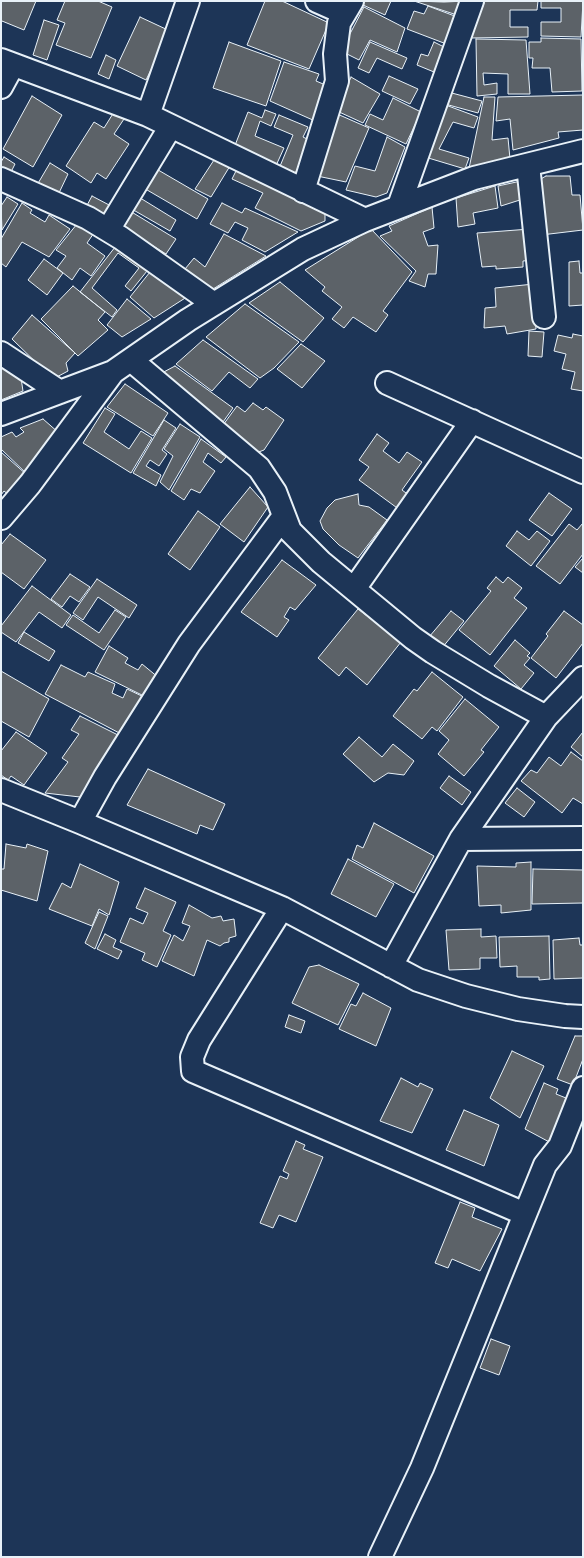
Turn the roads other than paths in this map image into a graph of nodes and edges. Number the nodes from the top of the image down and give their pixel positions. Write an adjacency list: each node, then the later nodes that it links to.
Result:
1 (188, 1): 7 (street)
2 (317, 1): 4 (street)
3 (472, 1): 13 (street)
4 (348, 7): 12 (street)
5 (7, 62): 6 (street); 7 (street)
6 (1, 87)
7 (148, 116): 8 (street)
8 (171, 126): 12 (street); 15 (street)
9 (583, 151): 10 (street)
10 (528, 165): 13 (street); 17 (street)
11 (1, 179): 15 (street)
12 (303, 191): 14 (street)
13 (400, 206): 14 (street)
14 (365, 220): 16 (street)
15 (108, 230): 16 (street)
16 (214, 304): 19 (street)
17 (544, 317)
18 (1, 353): 21 (street)
19 (122, 366): 21 (street); 25 (street); 26 (street)
20 (387, 383): 23 (street)
21 (60, 392): 22 (street)
22 (1, 414)
23 (472, 421): 24 (street); 27 (street)
24 (583, 472)
25 (284, 516): 27 (street); 31 (street)
26 (1, 518)
27 (354, 589): 29 (street)
28 (583, 678): 29 (street)
29 (546, 718): 33 (street)
30 (1, 790): 31 (street)
31 (80, 822): 34 (street)
32 (583, 838): 33 (street)
33 (461, 839): 35 (street)
34 (282, 908): 35 (street); 38 (street)
35 (391, 966): 36 (street)
36 (583, 1017)
37 (583, 1088): 38 (street)
38 (525, 1214): 39 (street)
39 (380, 1557)

